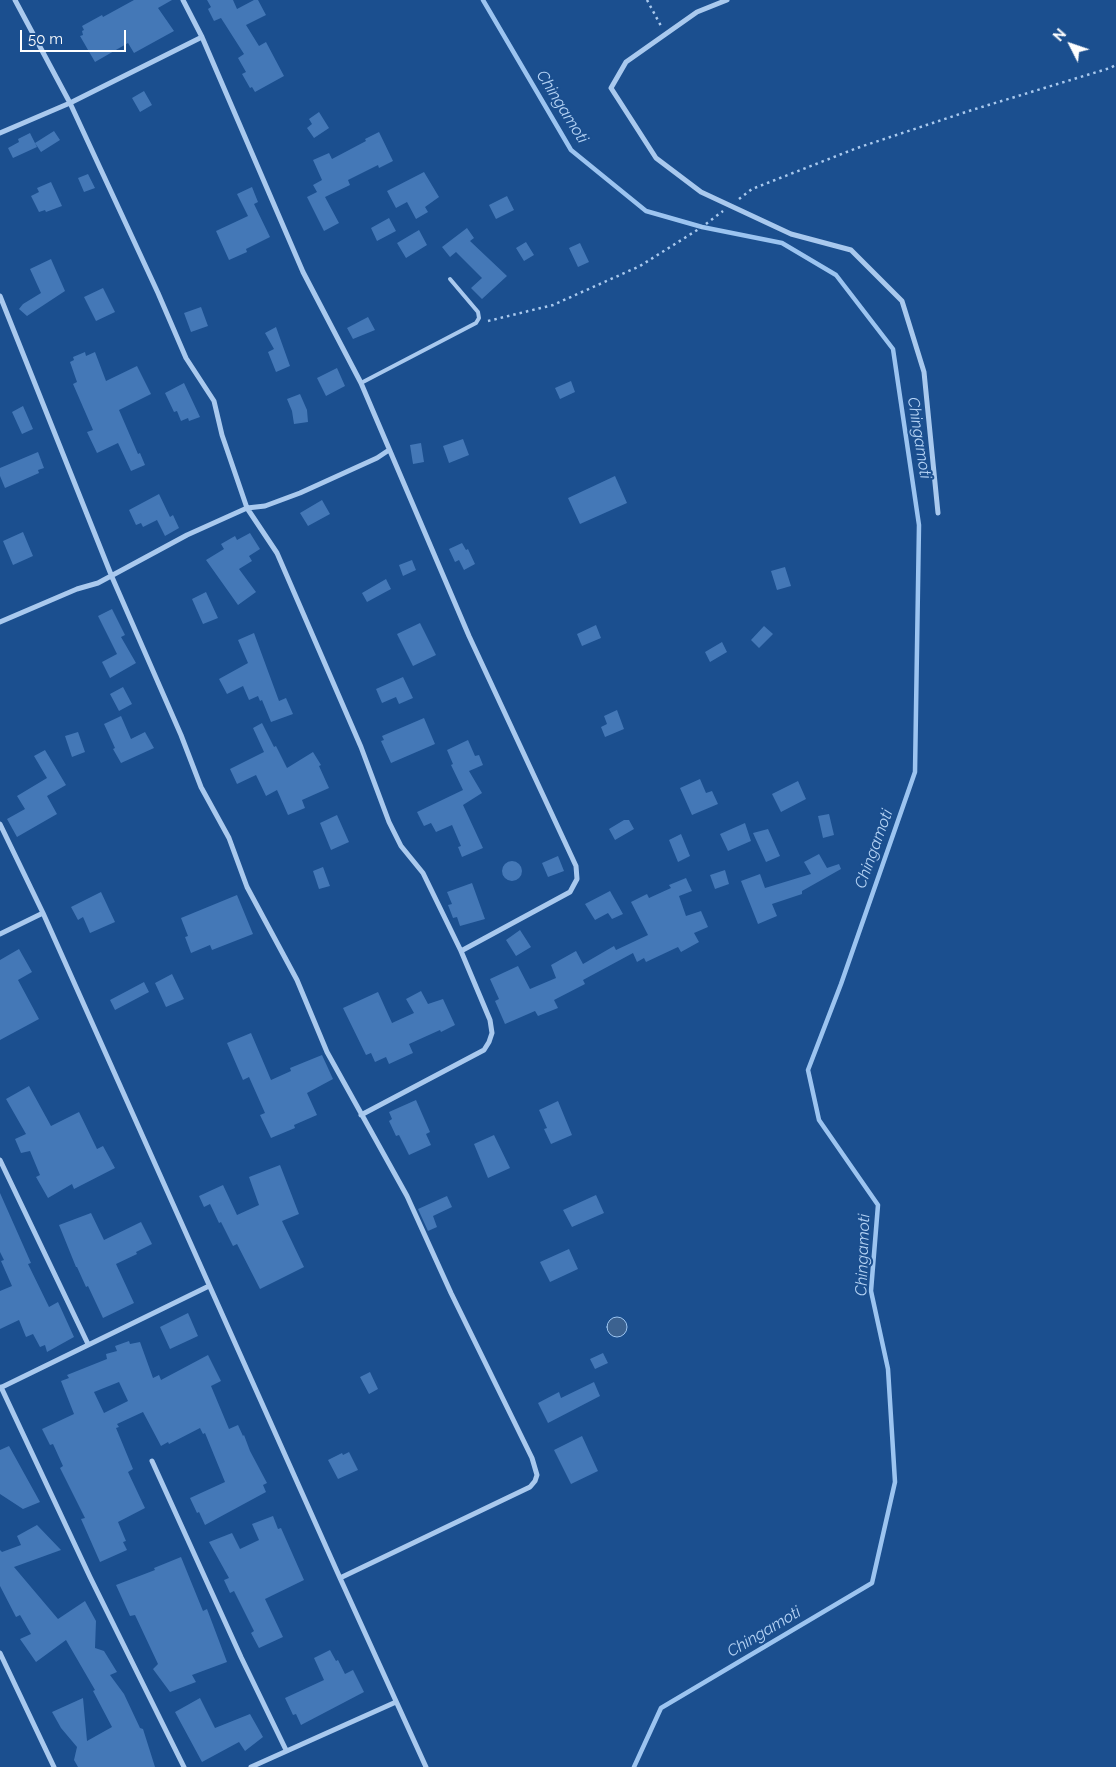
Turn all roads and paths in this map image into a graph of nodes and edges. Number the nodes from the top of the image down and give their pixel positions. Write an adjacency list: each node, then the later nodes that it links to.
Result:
1 (15, 0): 8 (street)
2 (183, 0): 6 (street)
3 (647, 0): 5 (path)
4 (727, 0): 5 (street)
5 (665, 34): 10 (street)
6 (202, 37): 8 (street); 15 (street)
7 (1116, 65): 10 (path)
8 (70, 103): 9 (street); 17 (street)
9 (0, 133)
10 (731, 205): 14 (path); 18 (street)
11 (450, 279): 14 (lane)
12 (0, 296): 13 (street)
13 (3, 314): 19 (street)
14 (476, 323): 15 (lane)
15 (361, 383): 16 (street)
16 (389, 450): 17 (street); 24 (street)
17 (246, 508): 19 (street); 24 (street)
18 (938, 513)
19 (112, 577): 20 (street); 25 (street)
20 (0, 622)
21 (1, 828): 22 (street)
22 (43, 913): 23 (street); 27 (street)
23 (0, 934)
24 (462, 951): 25 (street)
25 (361, 1115): 31 (street)
26 (0, 1160): 28 (street)
27 (210, 1286): 28 (street); 31 (street)
28 (88, 1344): 29 (street)
29 (0, 1388): 36 (street)
30 (152, 1461): 34 (street)
31 (340, 1578): 33 (street)
32 (0, 1653): 35 (street)
33 (396, 1702): 34 (street); 38 (street)
34 (286, 1750): 37 (street)
35 (54, 1767)
36 (184, 1767)
37 (250, 1767)
38 (426, 1767)

